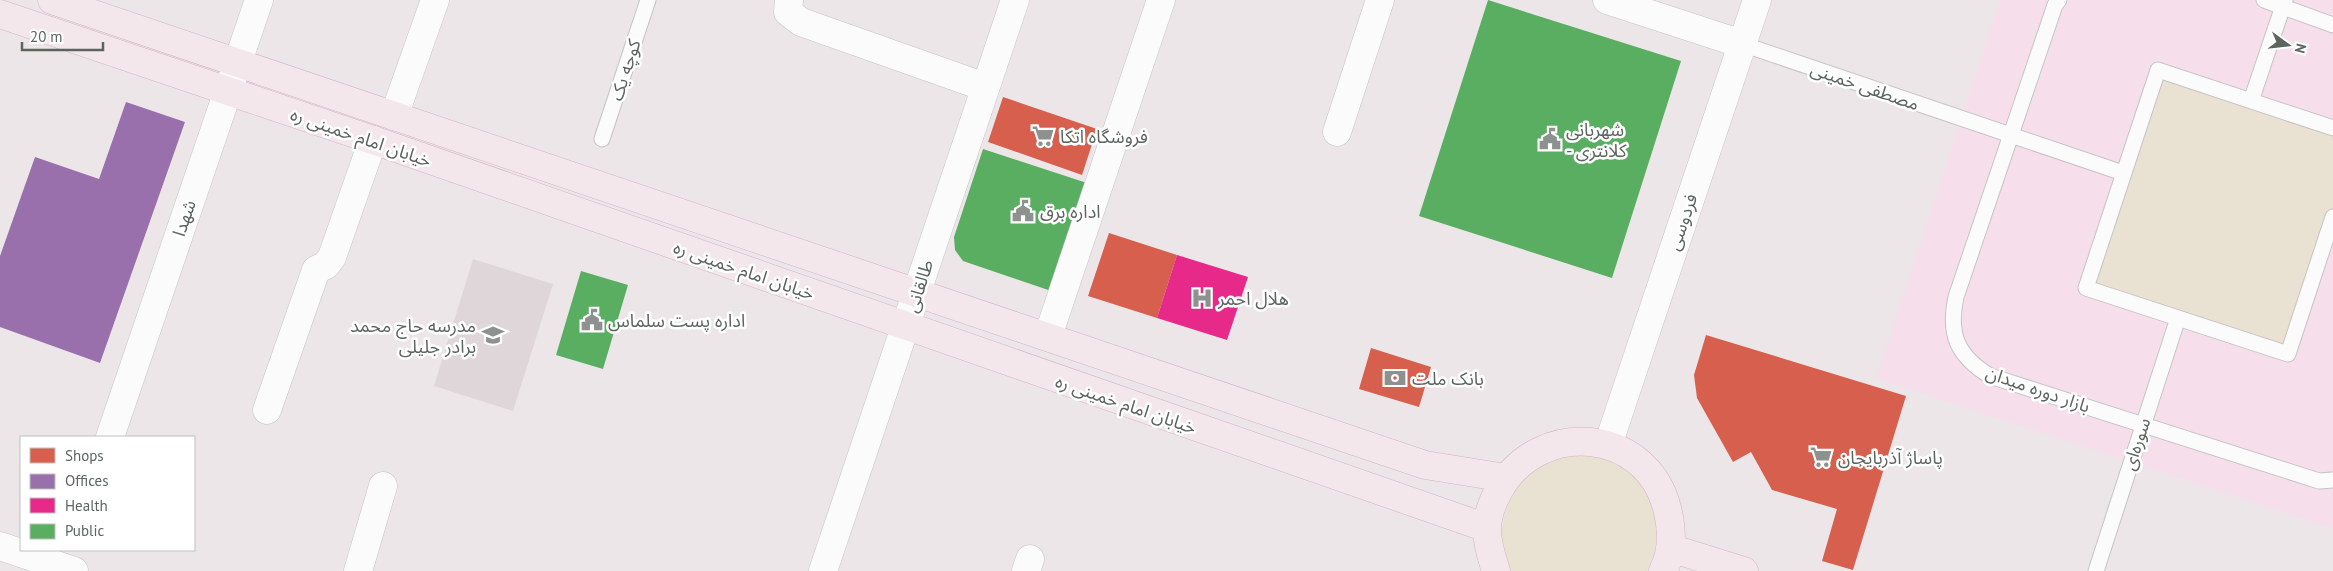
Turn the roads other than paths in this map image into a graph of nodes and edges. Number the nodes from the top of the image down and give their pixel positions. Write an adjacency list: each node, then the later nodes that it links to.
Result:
1 (52, 0): 17 (main road, خیابان امام خمینی ره)
2 (259, 0): 17 (street, شهدا)
3 (435, 0): 21 (street)
4 (648, 0): 25 (lane, کوچه یک)
5 (790, 0): 18 (street)
6 (1015, 0): 18 (street, طالقانی)
7 (1161, 0): 33 (street)
8 (1380, 0): 23 (street)
9 (1606, 0): 16 (street, مصطفی خمینی)
10 (1756, 0): 16 (street, فردوسی)
11 (2058, 0): 24 (lane, بازار دوره میدان)
12 (2264, 0): 13 (lane)
13 (2284, 3): 15 (lane); 20 (lane)
14 (0, 14): 19 (main road, خیابان امام خمینی ره)
15 (2333, 25)
16 (1742, 44): 24 (lane, مصطفی خمینی); 37 (street, فردوسی)
17 (237, 62): 19 (street, شهدا); 21 (main road, خیابان امام خمینی ره)
18 (985, 87): 30 (street, طالقانی)
19 (227, 92): 26 (main road, خیابان امام خمینی ره); 36 (street, شهدا)
20 (2251, 101): 22 (lane); 27 (lane)
21 (394, 116): 30 (main road, خیابان امام خمینی ره)
22 (2333, 128)
23 (1337, 132)
24 (2011, 135): 27 (lane, مصطفی خمینی); 35 (lane, بازار دوره میدان)
25 (602, 139)
26 (372, 140): 32 (main road, خیابان امام خمینی ره); 34 (street)
27 (2124, 173): 31 (lane)
28 (2333, 217): 29 (lane)
29 (2329, 241): 31 (lane)
30 (916, 293): 32 (street, طالقانی); 33 (main road, خیابان امام خمینی ره)
31 (2178, 318): 35 (lane, سوره‌ای)
32 (905, 327): 41 (main road, خیابان امام خمینی ره); 46 (street, طالقانی)
33 (1048, 336): 38 (main road, خیابان امام خمینی ره)
34 (267, 410)
35 (2143, 424): 39 (lane, بازار دوره میدان); 49 (lane, سوره‌ای)
36 (110, 436)
37 (1608, 445): 38 (main road); 43 (main road)
38 (1506, 478): 41 (main road)
39 (2333, 480)
40 (383, 486): 45 (street)
41 (1487, 528): 47 (main road)
42 (0, 546): 44 (street)
43 (1666, 559): 48 (main road)
44 (69, 565)
45 (358, 571)
46 (823, 571)
47 (1496, 571)
48 (1744, 571)
49 (2096, 571)

